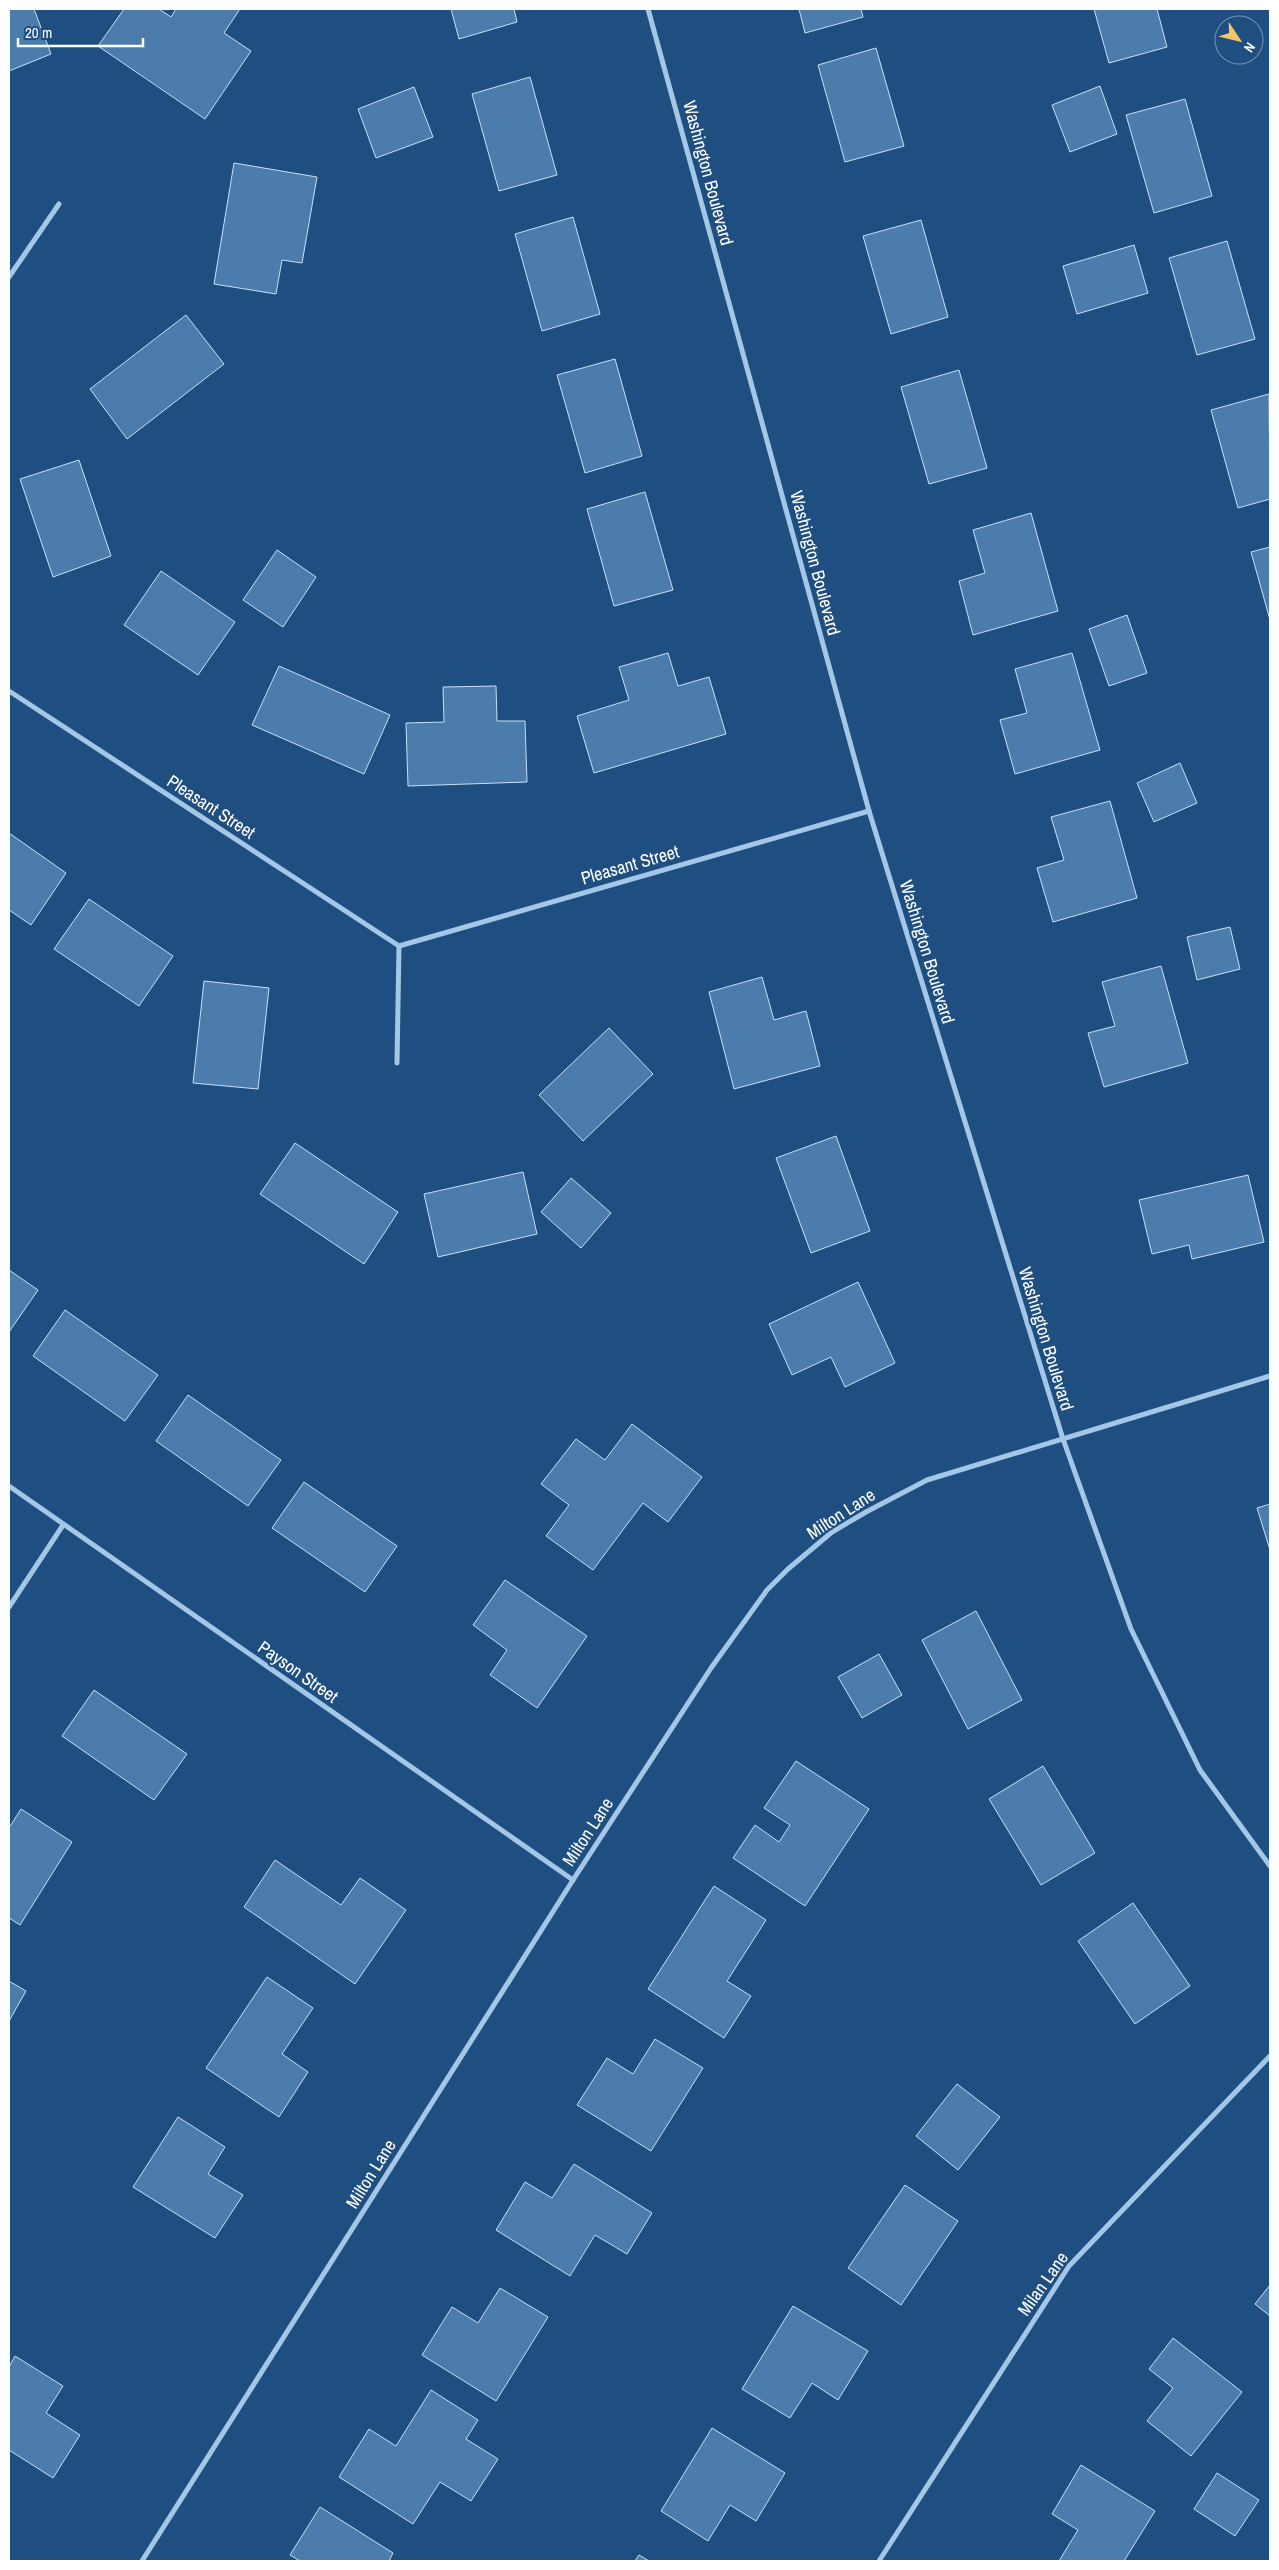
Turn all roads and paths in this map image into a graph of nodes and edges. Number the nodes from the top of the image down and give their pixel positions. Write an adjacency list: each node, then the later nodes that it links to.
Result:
1 (648, 9): 5 (street, Washington Boulevard)
2 (59, 204): 3 (street)
3 (9, 277)
4 (9, 692): 6 (street, Pleasant Street)
5 (869, 811): 6 (street, Pleasant Street); 9 (street, Washington Boulevard)
6 (399, 946): 7 (street)
7 (397, 1063)
8 (1270, 1376): 9 (street, Milton Lane)
9 (1063, 1439): 13 (street, Washington Boulevard); 14 (street, Milton Lane)
10 (9, 1486): 11 (street, Payson Street)
11 (63, 1525): 12 (street); 14 (street, Payson Street)
12 (9, 1607)
13 (1270, 1866)
14 (573, 1880): 16 (street, Milton Lane)
15 (1270, 2056): 17 (street, Milan Lane)
16 (142, 2561)
17 (879, 2561)

